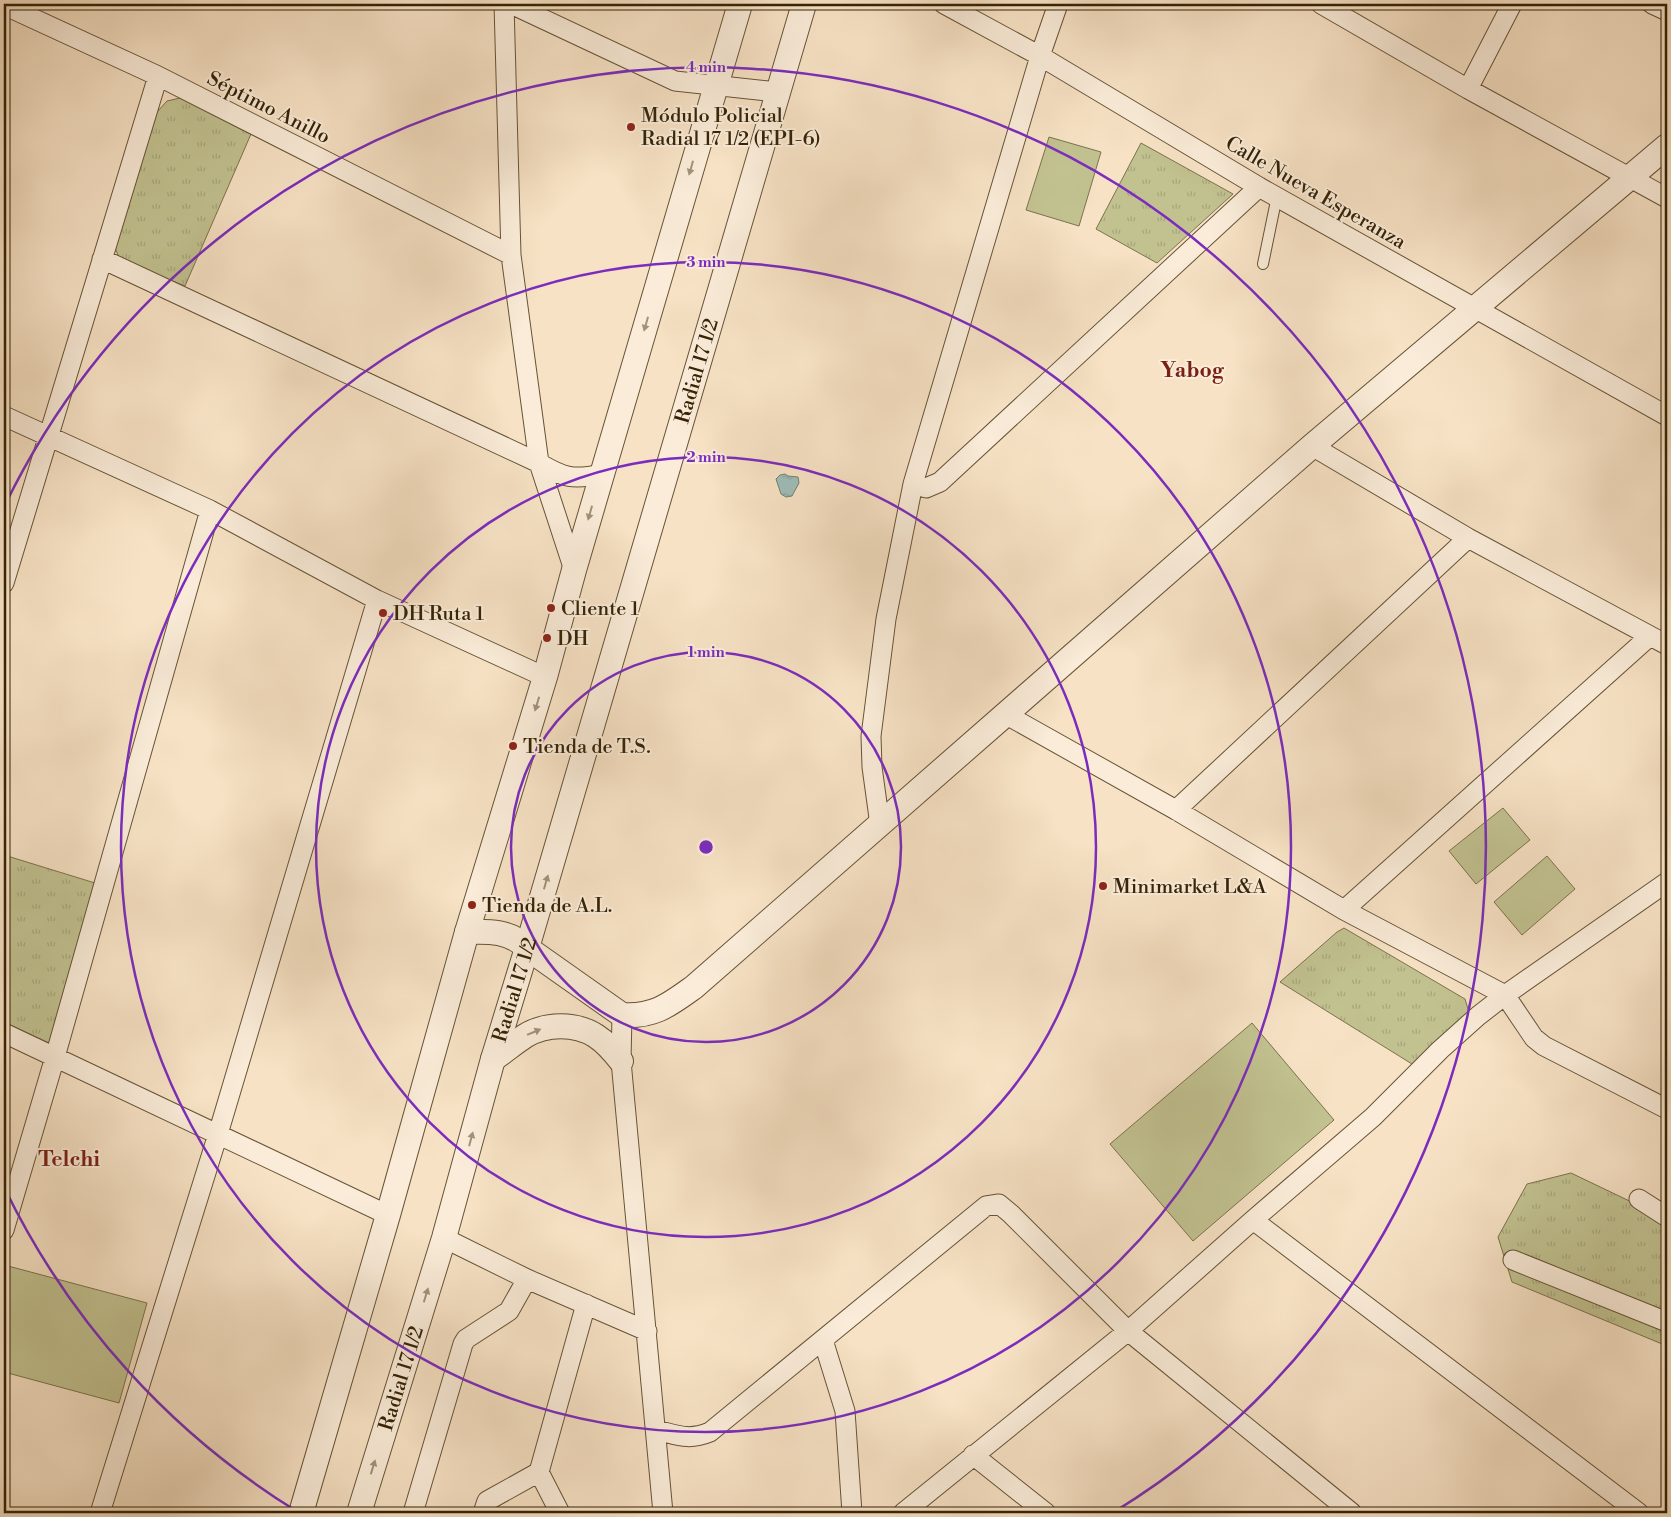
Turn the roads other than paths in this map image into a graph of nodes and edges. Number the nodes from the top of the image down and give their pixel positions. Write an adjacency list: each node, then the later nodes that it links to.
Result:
1 (504, 4): 22 (street)
2 (512, 4): 14 (street)
3 (740, 4): 14 (street)
4 (804, 4): 16 (street, Radial 17 1/2)
5 (944, 4): 12 (street, Calle Nueva Esperanza)
6 (1058, 4): 12 (street)
7 (1321, 4): 15 (street)
8 (1512, 4): 15 (street)
9 (1652, 4): 11 (street)
10 (4, 5): 13 (street, Séptimo Anillo)
11 (1667, 11)
12 (1040, 56): 19 (street, Calle Nueva Esperanza); 32 (street)
13 (158, 76): 22 (street, Séptimo Anillo); 23 (street)
14 (715, 87): 16 (street); 31 (street, one-way to 31)
15 (1468, 89): 18 (street)
16 (777, 92): 47 (street, Radial 17 1/2, one-way to 16)
17 (1667, 146): 18 (street)
18 (1632, 177): 21 (street); 25 (street)
19 (1259, 187): 20 (street, Calle Nueva Esperanza); 32 (street)
20 (1276, 196): 24 (lane); 25 (street, Calle Nueva Esperanza)
21 (1667, 198)
22 (511, 254): 30 (street)
23 (102, 259): 28 (street); 30 (street)
24 (1263, 264)
25 (1475, 307): 27 (street, Calle Nueva Esperanza); 29 (street)
26 (4, 416): 28 (street)
27 (1667, 416)
28 (48, 437): 33 (street); 36 (street)
29 (1312, 446): 34 (street); 41 (street)
30 (539, 463): 31 (street); 35 (street)
31 (602, 474): 35 (street, one-way to 35)
32 (913, 484): 43 (street)
33 (210, 510): 37 (street); 51 (street)
34 (1468, 538): 38 (street); 42 (street)
35 (574, 570): 40 (street)
36 (4, 583)
37 (377, 600): 40 (street); 55 (street)
38 (1650, 636): 39 (street); 45 (street)
39 (1667, 645)
40 (545, 677): 46 (street, one-way to 46)
41 (1005, 714): 42 (street); 43 (street)
42 (1176, 810): 45 (street)
43 (880, 825): 49 (street)
44 (1667, 882): 48 (street)
45 (1344, 910): 48 (street)
46 (467, 932): 47 (street); 57 (street)
47 (527, 948): 49 (street); 52 (street, Radial 17 1/2)
48 (1505, 995): 54 (street); 59 (street)
49 (622, 1015): 53 (street)
50 (4, 1032): 51 (street)
51 (55, 1057): 55 (street); 60 (street)
52 (493, 1059): 53 (street, one-way to 53); 61 (street, Radial 17 1/2, one-way to 52)
53 (621, 1061): 66 (street)
54 (1667, 1110)
55 (218, 1134): 57 (street); 72 (street)
56 (1639, 1198): 58 (street)
57 (388, 1215): 73 (street)
58 (1667, 1216)
59 (1253, 1220): 67 (street); 83 (street)
60 (4, 1230)
61 (444, 1238): 63 (street); 74 (street, Radial 17 1/2, one-way to 61)
62 (1512, 1260): 65 (street)
63 (527, 1279): 64 (street); 75 (street)
64 (586, 1304): 66 (street); 71 (street)
65 (1667, 1322)
66 (647, 1331): 69 (street)
67 (1128, 1331): 68 (street); 70 (street); 82 (street)
68 (823, 1340): 69 (street); 79 (street)
69 (656, 1430): 78 (street)
70 (973, 1455): 80 (street); 81 (street)
71 (539, 1472): 76 (street); 77 (street)
72 (100, 1513)
73 (301, 1513)
74 (359, 1513)
75 (413, 1513)
76 (484, 1513)
77 (560, 1513)
78 (663, 1513)
79 (852, 1513)
80 (903, 1513)
81 (1046, 1513)
82 (1352, 1513)
83 (1639, 1513)

